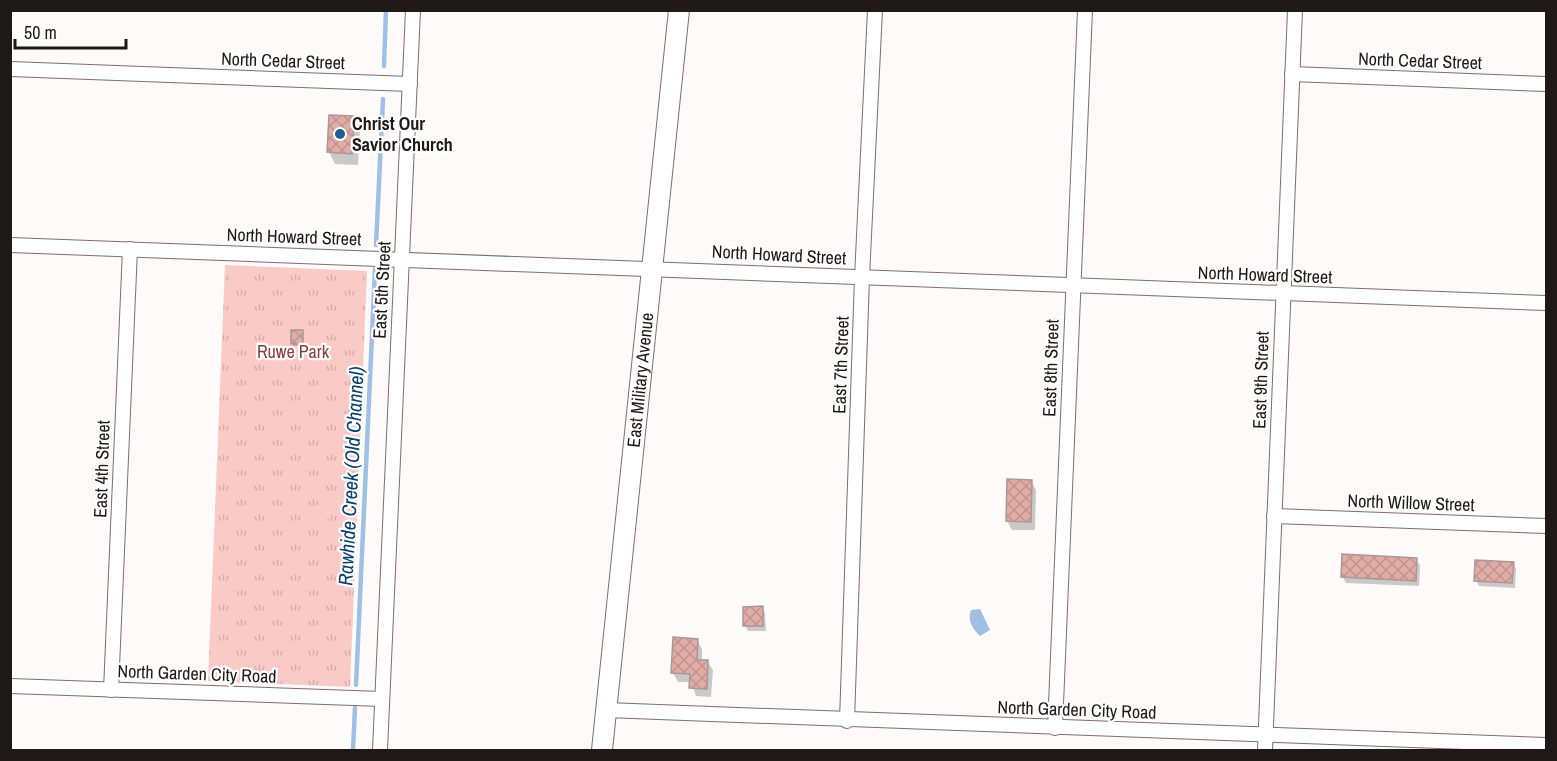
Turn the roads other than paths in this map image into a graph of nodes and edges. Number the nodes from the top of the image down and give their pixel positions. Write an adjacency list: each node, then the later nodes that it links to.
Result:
1 (413, 10): 8 (street, East 5th Street)
2 (679, 10): 13 (main road, East Military Avenue)
3 (876, 10): 14 (street, East 7th Street)
4 (1085, 10): 15 (street, East 8th Street)
5 (1295, 10): 7 (street, East 9th Street)
6 (10, 69): 8 (street, North Cedar Street)
7 (1292, 74): 9 (street, North Cedar Street); 16 (street, East 9th Street)
8 (410, 84): 12 (street, East 5th Street)
9 (1546, 84)
10 (10, 245): 11 (street, North Howard Street)
11 (130, 249): 12 (street, North Howard Street); 21 (street, East 4th Street)
12 (401, 259): 13 (street, North Howard Street); 22 (street, East 5th Street)
13 (653, 267): 14 (street, North Howard Street); 23 (main road, East Military Avenue)
14 (862, 277): 15 (street, North Howard Street); 24 (street, East 7th Street)
15 (1072, 285): 16 (street, North Howard Street); 25 (street, East 8th Street)
16 (1283, 295): 17 (street, North Howard Street); 18 (street, East 9th Street)
17 (1546, 303)
18 (1274, 516): 19 (street, North Willow Street); 26 (street, East 9th Street)
19 (1546, 526)
20 (10, 686): 21 (street, North Garden City Road)
21 (111, 690): 22 (street, North Garden City Road)
22 (382, 699): 29 (street, East 5th Street)
23 (606, 710): 24 (street, North Garden City Road); 30 (main road, East Military Avenue)
24 (847, 720): 25 (street, North Garden City Road)
25 (1055, 728): 26 (street, North Garden City Road)
26 (1265, 735): 28 (street, North Garden City Road); 31 (street, East 9th Street)
27 (1546, 745): 28 (street, North Garden City Road)
28 (1470, 746)
29 (380, 750)
30 (602, 750)
31 (1265, 750)

